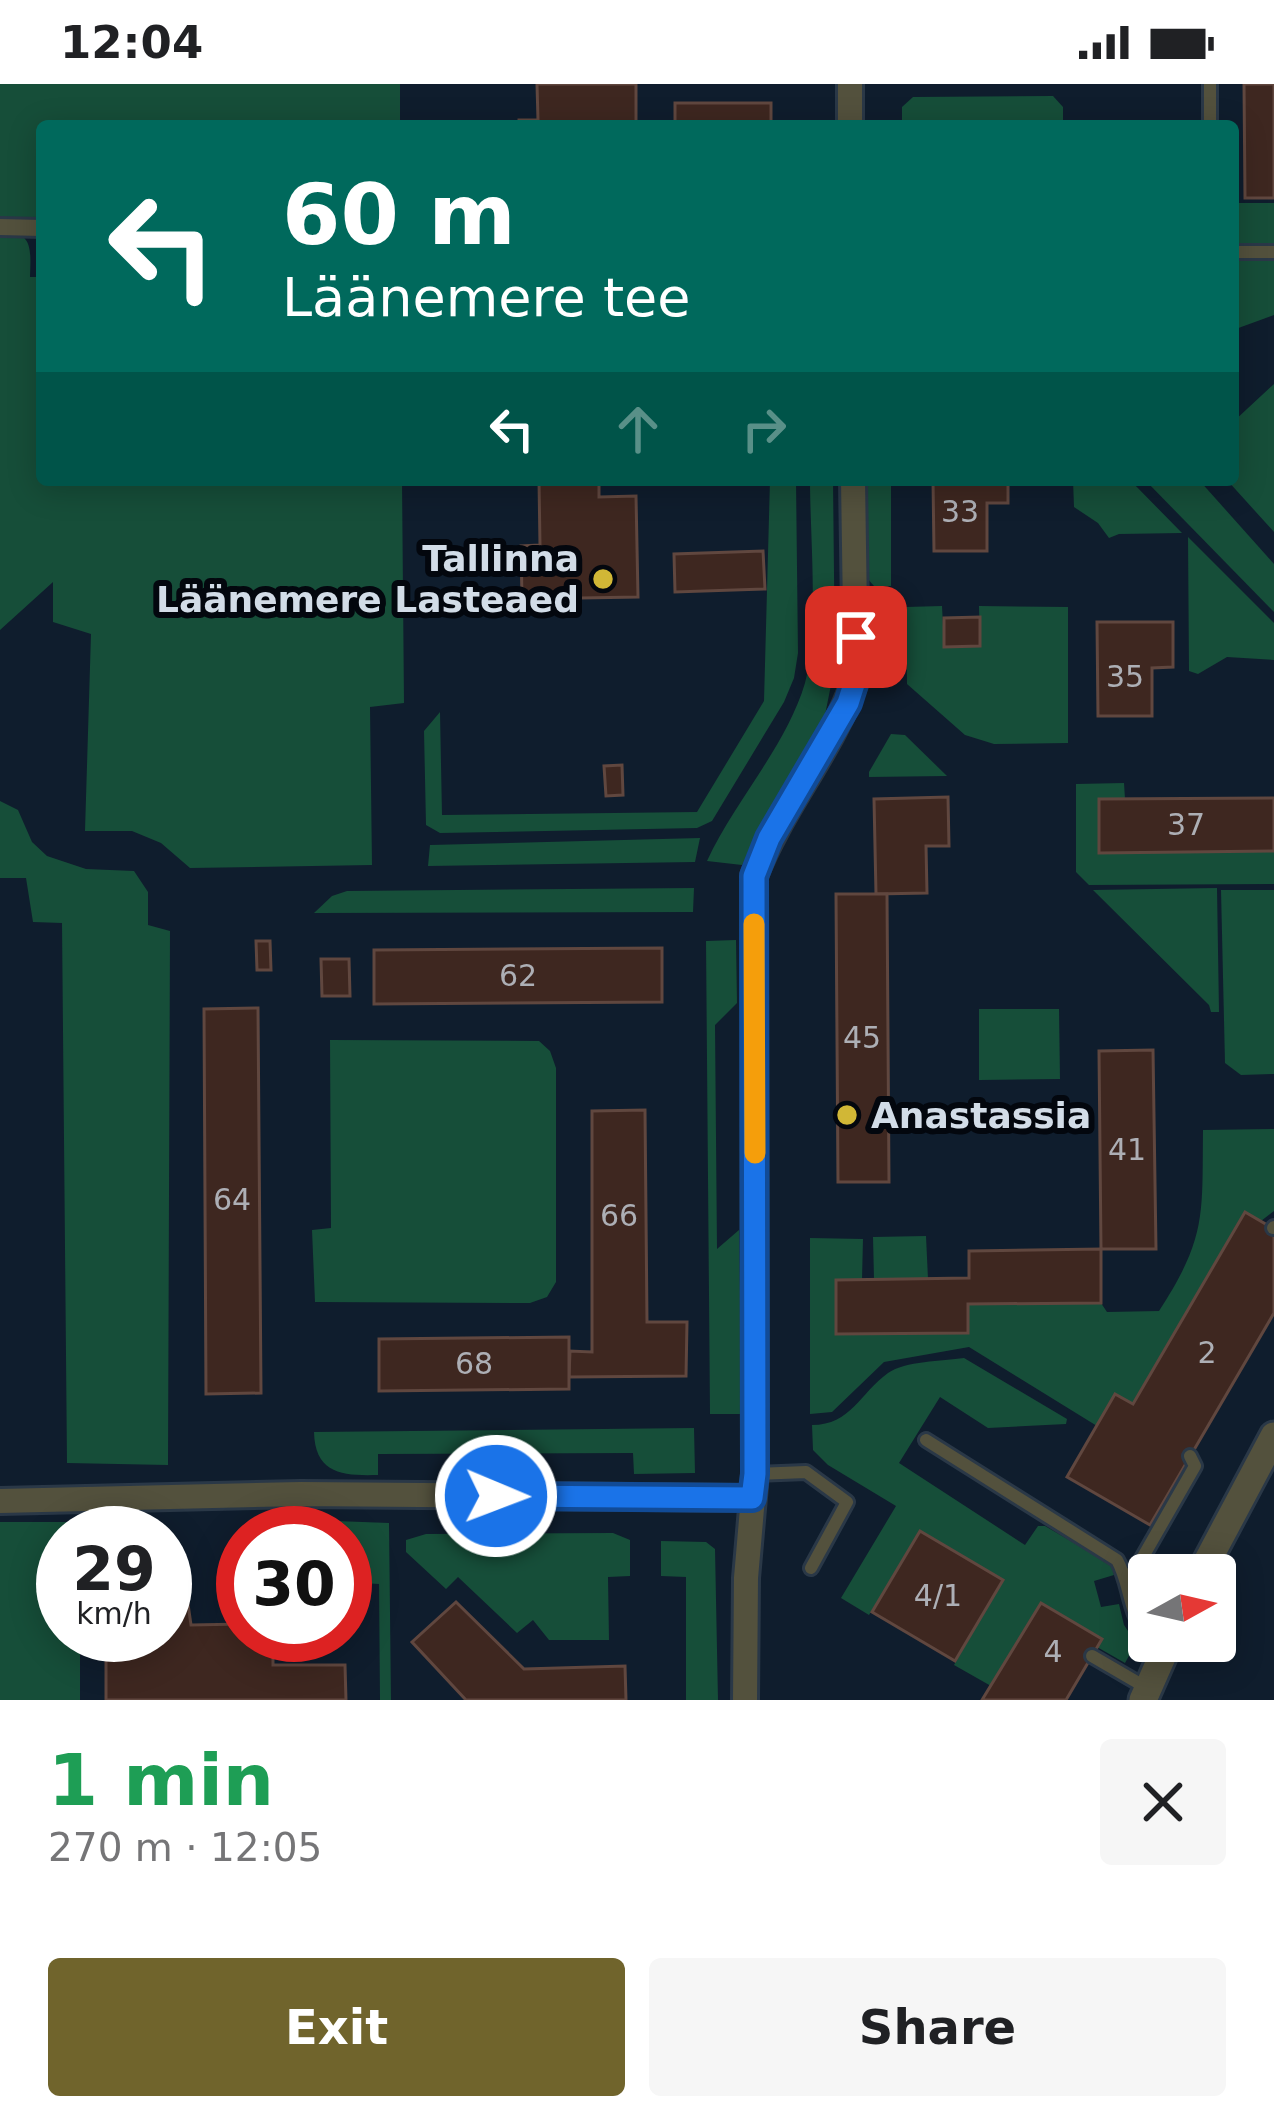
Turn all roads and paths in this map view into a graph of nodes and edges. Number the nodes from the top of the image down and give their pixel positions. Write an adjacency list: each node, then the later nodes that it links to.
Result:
1 (850, 84): 3 (street)
2 (1210, 84): 4 (lane)
3 (850, 120)
4 (1210, 120)
5 (0, 227): 6 (street)
6 (36, 228)
7 (1239, 252): 8 (lane)
8 (1274, 252)
9 (854, 486): 13 (street)
10 (1274, 1436): 15 (street)
11 (926, 1440): 17 (lane)
12 (1190, 1456): 17 (lane)
13 (753, 1486): 14 (street); 16 (lane); 22 (street)
14 (0, 1501)
15 (1212, 1554)
16 (811, 1568)
17 (1127, 1576): 18 (lane)
18 (1128, 1581)
19 (1092, 1656): 21 (lane)
20 (1155, 1662): 21 (street)
21 (1145, 1694)
22 (745, 1700)

